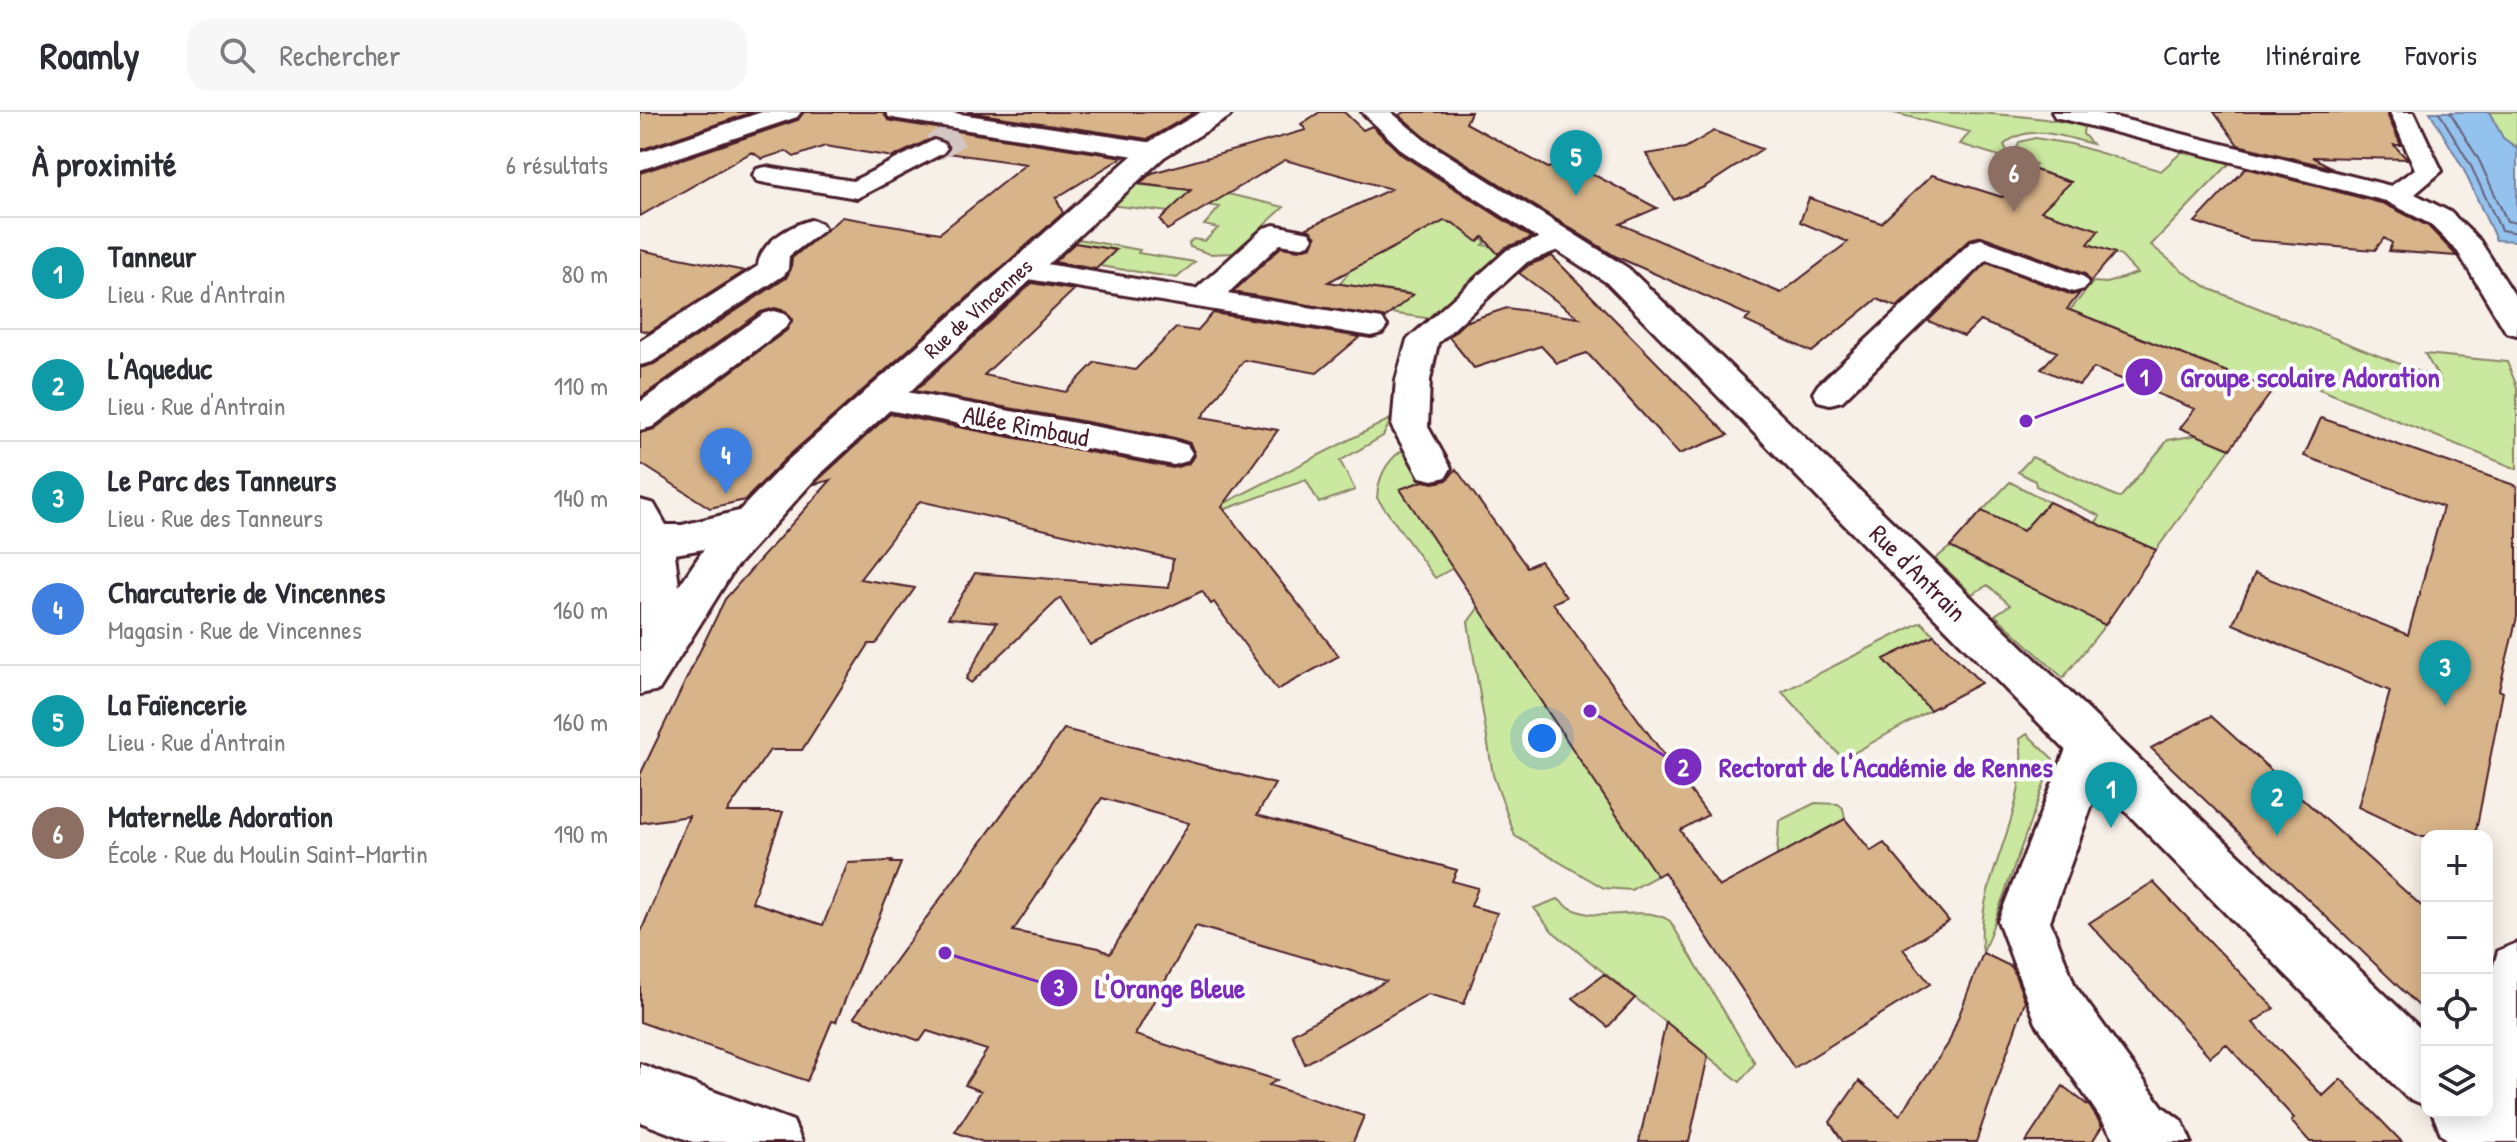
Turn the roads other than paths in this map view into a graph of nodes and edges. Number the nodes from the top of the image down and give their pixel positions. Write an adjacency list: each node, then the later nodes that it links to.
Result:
1 (788, 112): 10 (main road)
2 (898, 112): 9 (street)
3 (1220, 112): 9 (main road, Rue de Vincennes)
4 (1375, 112): 15 (main road, Rue d'Antrain)
5 (2064, 112): 7 (street)
6 (2402, 112): 12 (street)
7 (2156, 122): 12 (street)
8 (934, 148): 11 (street)
9 (1154, 151): 16 (main road, Rue de Vincennes)
10 (640, 162)
11 (766, 175)
12 (2396, 195): 21 (street)
13 (811, 229): 23 (street)
14 (1299, 238): 19 (street)
15 (1561, 239): 31 (street); 35 (main road, Rue d'Antrain)
16 (1022, 269): 19 (street); 27 (main road, Rue de Vincennes)
17 (746, 274): 23 (street)
18 (2073, 283): 26 (street)
19 (1203, 299): 22 (street)
20 (774, 321): 25 (street)
21 (2517, 325)
22 (1371, 326)
23 (676, 330): 24 (street)
24 (640, 355)
25 (675, 393): 28 (street); 29 (street)
26 (1830, 393)
27 (879, 398): 30 (street, Allée Rimbaud); 32 (main road, Rue de Vincennes)
28 (708, 406)
29 (640, 419)
30 (1174, 453)
31 (1433, 468)
32 (751, 522): 33 (main road); 34 (main road, Rue de Vincennes)
33 (646, 526): 34 (main road)
34 (641, 680)
35 (2091, 744): 37 (main road, Rue d'Antrain); 41 (street)
36 (2517, 969): 39 (street)
37 (2421, 1070)
38 (640, 1093): 40 (street)
39 (2483, 1131)
40 (772, 1142)
41 (2161, 1142)

